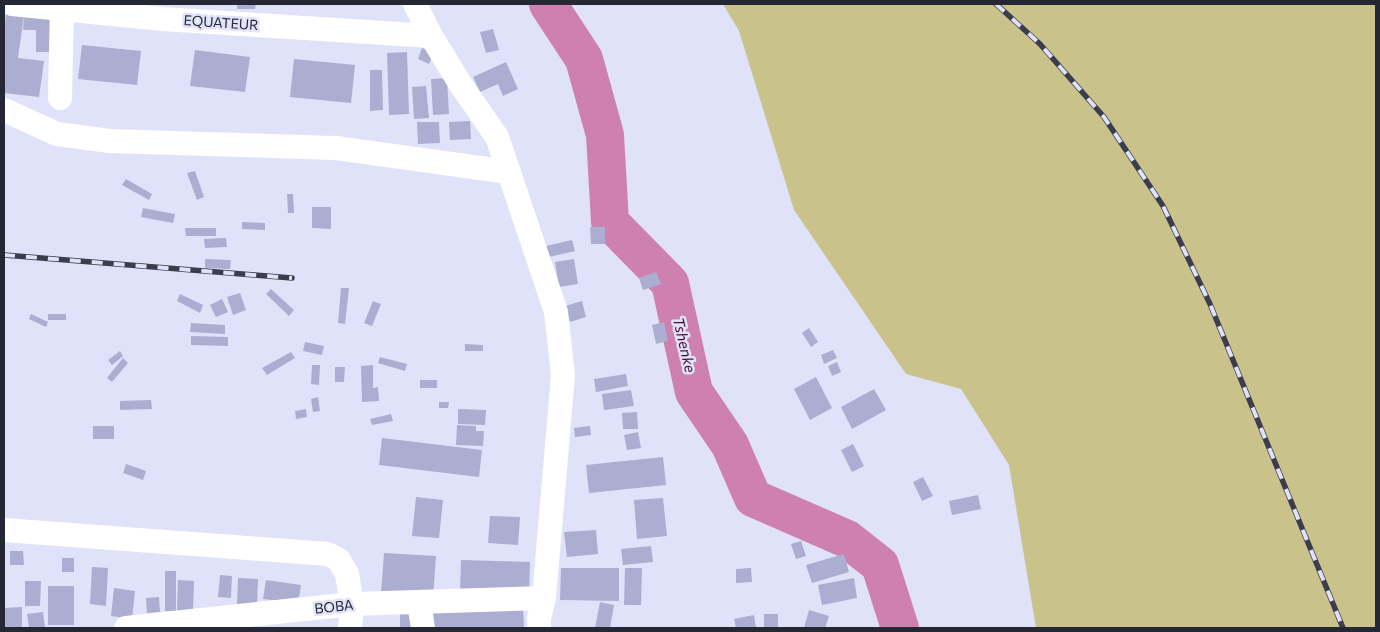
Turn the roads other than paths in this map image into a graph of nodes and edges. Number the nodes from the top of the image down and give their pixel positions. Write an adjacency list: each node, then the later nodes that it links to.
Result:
1 (12, 4): 3 (street, EQUATEUR)
2 (415, 4): 4 (street)
3 (62, 6): 4 (street, EQUATEUR); 5 (street)
4 (431, 36): 7 (street)
5 (60, 98)
6 (4, 110): 7 (street)
7 (509, 172): 9 (street)
8 (4, 530): 11 (street)
9 (544, 598): 10 (street, BOBA); 15 (street)
10 (419, 603): 11 (street, BOBA); 14 (street)
11 (352, 604): 12 (street, BOBA); 13 (street)
12 (126, 628)
13 (350, 628)
14 (423, 628)
15 (539, 628)

